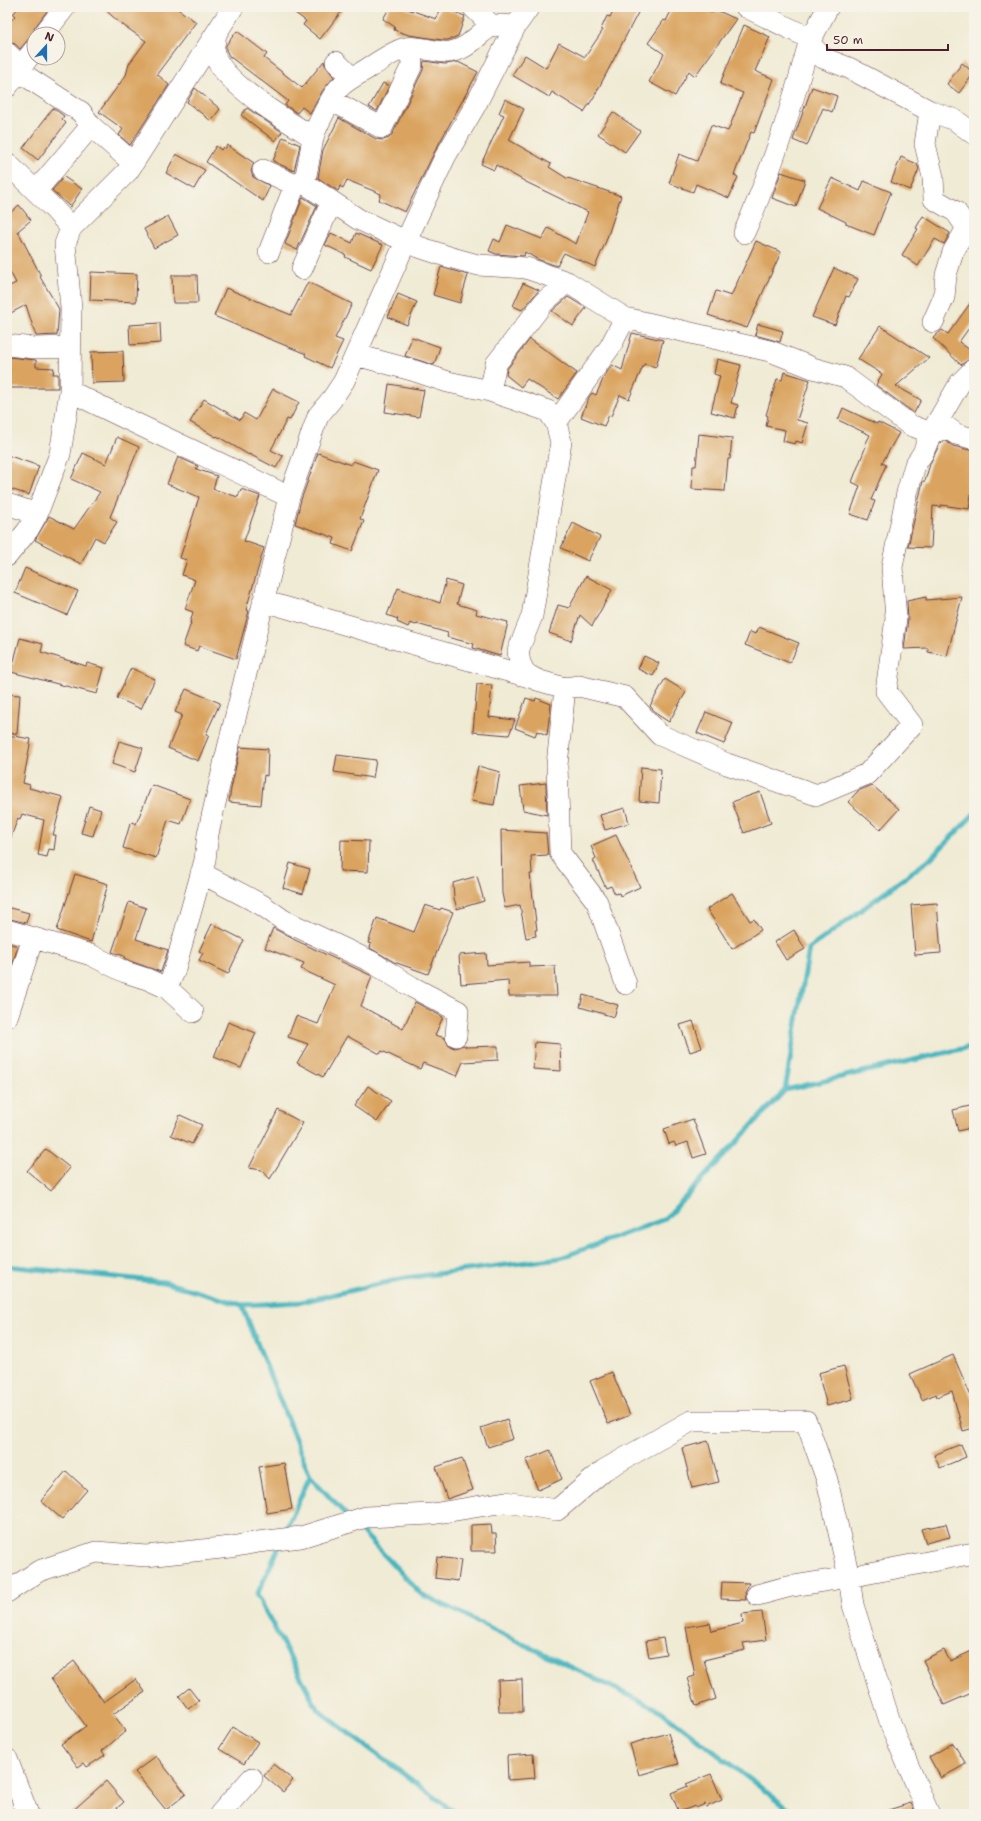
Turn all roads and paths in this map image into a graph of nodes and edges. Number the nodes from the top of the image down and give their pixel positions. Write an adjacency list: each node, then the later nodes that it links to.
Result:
1 (65, 7): 7 (street)
2 (232, 7): 10 (street)
3 (473, 7): 8 (street)
4 (529, 7): 9 (street)
5 (746, 7): 11 (street)
6 (828, 7): 11 (street)
7 (50, 26)
8 (492, 26): 9 (street); 12 (street)
9 (515, 27): 30 (street)
10 (216, 34): 21 (street); 22 (street)
11 (810, 43): 18 (street); 29 (street)
12 (407, 48): 16 (street); 17 (street)
13 (26, 58): 15 (street)
14 (336, 62): 16 (street)
15 (13, 70): 19 (street)
16 (351, 78): 17 (street)
17 (331, 100): 21 (street)
18 (930, 111): 20 (street); 35 (street)
19 (91, 126): 22 (street); 26 (street)
20 (974, 134)
21 (313, 137): 25 (street)
22 (132, 162): 28 (street)
23 (7, 163): 26 (street)
24 (263, 170): 25 (street)
25 (300, 184): 27 (street); 31 (street)
26 (36, 191): 28 (street)
27 (331, 202): 30 (street); 32 (street)
28 (71, 228): 37 (street)
29 (744, 233)
30 (406, 241): 33 (street); 38 (street)
31 (269, 252)
32 (302, 270)
33 (567, 282): 34 (street); 41 (street)
34 (625, 318): 42 (street); 43 (street)
35 (933, 322)
36 (7, 345): 37 (street)
37 (71, 347): 40 (street)
38 (356, 355): 41 (street); 45 (street)
39 (970, 381): 43 (street)
40 (70, 391): 45 (street); 47 (street)
41 (490, 391): 42 (street)
42 (556, 423): 50 (street)
43 (931, 433): 44 (street); 51 (street)
44 (974, 439)
45 (289, 497): 49 (street)
46 (7, 504): 47 (street)
47 (37, 514): 48 (street)
48 (7, 556)
49 (263, 601): 50 (street); 52 (street)
50 (536, 680): 51 (street)
51 (565, 688): 55 (street)
52 (201, 874): 56 (street); 59 (street)
53 (7, 930): 54 (street)
54 (33, 938): 56 (street); 58 (street)
55 (626, 984)
56 (167, 988): 57 (street)
57 (193, 1012)
58 (7, 1017)
59 (456, 1036)
60 (974, 1553): 61 (street)
61 (849, 1577): 62 (street); 63 (street); 68 (street)
62 (7, 1592)
63 (757, 1595)
64 (7, 1759): 66 (street)
65 (252, 1778): 67 (street)
66 (28, 1814)
67 (220, 1814)
68 (929, 1814)

